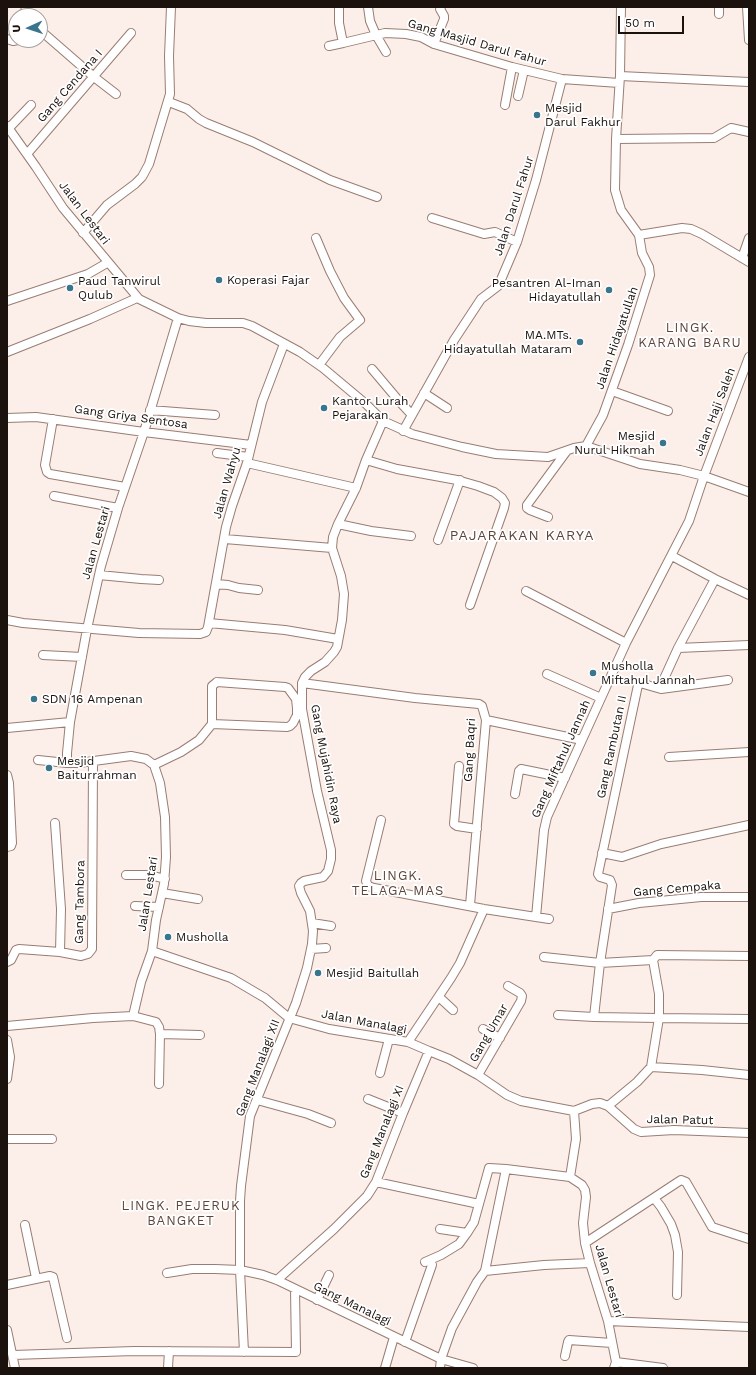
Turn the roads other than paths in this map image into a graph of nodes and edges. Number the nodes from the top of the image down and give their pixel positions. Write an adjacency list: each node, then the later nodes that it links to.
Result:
1 (171, 7): 23 (street)
2 (339, 7): 11 (street)
3 (368, 7): 8 (street)
4 (441, 7): 12 (street)
5 (622, 7): 19 (street)
6 (747, 7): 10 (street)
7 (131, 33): 17 (street, Gang Cendana I)
8 (376, 35): 11 (street, Gang Masjid Darul Fahur); 12 (street, Gang Masjid Darul Fahur); 14 (street)
9 (48, 37): 17 (street)
10 (749, 40)
11 (343, 43): 13 (street, Gang Masjid Darul Fahur)
12 (434, 44): 15 (street, Gang Masjid Darul Fahur)
13 (329, 46)
14 (386, 52)
15 (512, 67): 16 (street, Gang Masjid Darul Fahur); 25 (street)
16 (524, 70): 18 (street, Gang Masjid Darul Fahur); 22 (street)
17 (94, 78): 21 (street); 29 (street, Gang Cendana I)
18 (562, 79): 19 (street, Gang Masjid Darul Fahur); 36 (street, Jalan Darul Fahur)
19 (619, 80): 20 (street, Gang Masjid Darul Fahur); 28 (street)
20 (749, 82)
21 (116, 94)
22 (518, 96)
23 (169, 102): 30 (street); 32 (street)
24 (31, 104): 26 (street)
25 (505, 105)
26 (8, 127): 29 (street, Jalan Lestari)
27 (749, 132): 28 (street)
28 (616, 139): 33 (street)
29 (28, 154): 32 (street, Jalan Lestari)
30 (377, 197)
31 (432, 218): 36 (street)
32 (83, 233): 38 (street, Jalan Lestari)
33 (639, 234): 37 (street); 47 (street, Jalan Hidayatullah)
34 (316, 238): 45 (street)
35 (749, 238): 37 (street)
36 (517, 242): 48 (street, Jalan Darul Fahur)
37 (746, 260)
38 (107, 263): 39 (street, Jalan Lestari); 40 (street)
39 (137, 298): 41 (street, Jalan Lestari); 43 (street)
40 (7, 301)
41 (178, 318): 42 (street); 50 (street, Jalan Lestari)
42 (284, 344): 45 (street); 59 (street, Jalan Wahyu)
43 (7, 352)
44 (749, 357): 65 (street, Jalan Haji Saleh)
45 (319, 365): 56 (street)
46 (372, 369): 53 (street)
47 (612, 391): 51 (street); 60 (street, Jalan Hidayatullah)
48 (424, 393): 49 (street); 53 (street, Jalan Darul Fahur)
49 (447, 408)
50 (150, 410): 52 (street); 58 (street, Jalan Lestari)
51 (668, 411)
52 (215, 415)
53 (412, 415): 57 (street, Jalan Darul Fahur)
54 (7, 418): 55 (street, Gang Griya Sentosa)
55 (53, 419): 58 (street, Gang Griya Sentosa); 67 (street)
56 (383, 422): 57 (street); 64 (street)
57 (403, 431): 61 (street)
58 (144, 432): 59 (street, Gang Griya Sentosa); 67 (street, Jalan Lestari)
59 (251, 445): 63 (street, Jalan Wahyu)
60 (586, 446): 61 (street); 65 (street)
61 (566, 452): 72 (street)
62 (217, 453): 63 (street)
63 (247, 460): 68 (street); 75 (street, Jalan Wahyu)
64 (366, 460): 66 (street); 68 (street)
65 (704, 476): 69 (street); 78 (street, Jalan Haji Saleh)
66 (460, 480): 76 (street); 86 (street)
67 (125, 487): 71 (street, Jalan Lestari)
68 (356, 488): 73 (street)
69 (749, 492)
70 (54, 496): 71 (street)
71 (118, 508): 79 (street, Jalan Lestari)
72 (548, 517)
73 (338, 524): 74 (street); 77 (street)
74 (411, 536)
75 (225, 539): 77 (street); 82 (street, Jalan Wahyu)
76 (438, 540)
77 (332, 548): 90 (street)
78 (672, 556): 80 (street); 91 (street, Gang Miftahul Jannah)
79 (99, 575): 81 (street); 89 (street, Jalan Lestari)
80 (715, 579): 85 (street); 93 (street)
81 (159, 580)
82 (216, 584): 83 (street); 88 (street, Jalan Wahyu)
83 (258, 590)
84 (526, 591): 91 (street)
85 (749, 595)
86 (470, 605)
87 (7, 620): 89 (street)
88 (208, 623): 89 (street, Jalan Wahyu); 90 (street)
89 (87, 629): 95 (street, Jalan Lestari)
90 (338, 639): 98 (street)
91 (626, 643): 100 (street, Gang Miftahul Jannah)
92 (749, 645): 93 (street)
93 (678, 648): 99 (street)
94 (43, 655): 95 (street)
95 (82, 658): 102 (street, Jalan Lestari)
96 (547, 674): 100 (street)
97 (728, 680): 99 (street)
98 (302, 683): 101 (street, Gang Baqri); 121 (street, Gang Mujahidin Raya)
99 (662, 689): 122 (street, Gang Rambutan II)
100 (602, 698): 105 (street, Gang Miftahul Jannah)
101 (486, 720): 105 (street); 119 (street, Gang Baqri)
102 (70, 722): 104 (street); 110 (street, Jalan Lestari)
103 (212, 724): 103 (street); 111 (street)
104 (7, 728)
105 (582, 740): 114 (street, Gang Miftahul Jannah)
106 (749, 752): 107 (street)
107 (668, 757)
108 (38, 760): 110 (street)
109 (93, 762): 110 (street); 111 (street); 140 (street, Gang Tambora)
110 (67, 763)
111 (154, 765): 124 (street, Jalan Lestari)
112 (459, 766): 119 (street)
113 (7, 775): 120 (street)
114 (565, 778): 115 (street); 133 (street, Gang Miftahul Jannah)
115 (515, 794)
116 (381, 820): 129 (street)
117 (55, 823): 140 (street)
118 (749, 825): 122 (street)
119 (477, 829): 129 (street, Gang Baqri)
120 (7, 847)
121 (331, 850): 135 (street, Gang Manalagi XII)
122 (602, 853): 132 (street, Gang Rambutan II)
123 (126, 875): 124 (street)
124 (165, 879): 125 (street, Jalan Lestari)
125 (162, 893): 127 (street); 130 (street, Jalan Lestari)
126 (749, 896): 132 (street, Gang Cempaka)
127 (198, 899)
128 (135, 906): 130 (street)
129 (470, 906): 131 (street)
130 (159, 907): 139 (street, Jalan Lestari)
131 (484, 909): 133 (street); 147 (street)
132 (608, 909): 145 (street)
133 (536, 917): 134 (street)
134 (549, 919)
135 (312, 923): 136 (street); 138 (street, Gang Manalagi XII)
136 (331, 926)
137 (326, 948): 138 (street)
138 (311, 949): 152 (street, Gang Manalagi XII)
139 (152, 951): 150 (street, Jalan Lestari); 152 (street, Jalan Manalagi)
140 (60, 952): 144 (street, Gang Tambora)
141 (749, 956): 143 (street)
142 (544, 957): 145 (street)
143 (653, 960): 145 (street); 153 (street)
144 (7, 962)
145 (600, 963): 151 (street)
146 (508, 986): 159 (street, Gang Umar)
147 (439, 997): 148 (street); 162 (street)
148 (453, 1010)
149 (558, 1015): 151 (street)
150 (132, 1016): 155 (street); 157 (street)
151 (594, 1017): 153 (street)
152 (289, 1018): 160 (street, Jalan Manalagi); 171 (street, Gang Manalagi XII)
153 (659, 1018): 154 (street); 164 (street)
154 (749, 1019)
155 (7, 1026)
156 (484, 1029): 159 (street)
157 (160, 1034): 158 (street); 169 (street)
158 (200, 1035)
159 (500, 1038): 166 (street, Gang Umar)
160 (389, 1039): 162 (street, Jalan Manalagi); 165 (street)
161 (7, 1040): 168 (street)
162 (408, 1042): 163 (street, Jalan Manalagi)
163 (429, 1051): 166 (street, Jalan Manalagi); 174 (street, Gang Manalagi XI)
164 (652, 1067): 167 (street); 172 (street)
165 (380, 1072)
166 (478, 1075): 173 (street, Jalan Manalagi)
167 (749, 1075)
168 (7, 1079)
169 (159, 1084)
170 (368, 1099): 174 (street)
171 (257, 1100): 175 (street); 190 (street, Gang Manalagi XII)
172 (608, 1106): 173 (street); 176 (street, Jalan Patut)
173 (574, 1111): 180 (street)
174 (403, 1113): 181 (street, Gang Manalagi XI)
175 (332, 1123)
176 (749, 1133)
177 (7, 1139): 178 (street)
178 (52, 1139)
179 (506, 1169): 180 (street); 183 (street); 191 (street)
180 (570, 1177): 188 (street, Jalan Lestari)
181 (376, 1182): 183 (street); 195 (street, Gang Manalagi XI)
182 (654, 1198): 187 (street); 188 (street); 198 (street)
183 (479, 1204): 186 (street)
184 (25, 1225): 194 (street)
185 (440, 1229): 186 (street)
186 (467, 1234): 205 (street)
187 (749, 1239)
188 (585, 1243): 189 (street, Jalan Lestari)
189 (590, 1263): 191 (street); 200 (street, Jalan Lestari)
190 (240, 1270): 192 (street, Gang Manalagi); 195 (street, Gang Manalagi); 208 (street, Gang Manalagi XII)
191 (485, 1271): 211 (street)
192 (167, 1273)
193 (329, 1276): 199 (street)
194 (36, 1278): 196 (street); 204 (street)
195 (277, 1280): 197 (street, Gang Manalagi)
196 (7, 1285)
197 (295, 1290): 199 (street, Gang Manalagi); 208 (street)
198 (678, 1295)
199 (317, 1300): 203 (street, Gang Manalagi)
200 (608, 1321): 201 (street); 206 (street, Jalan Lestari)
201 (749, 1327)
202 (7, 1330): 209 (street)
203 (394, 1337): 205 (street, Gang Manalagi); 215 (street)
204 (67, 1338)
205 (405, 1342): 211 (street, Gang Manalagi)
206 (612, 1343): 210 (street); 212 (street, Jalan Lestari)
207 (169, 1351): 208 (street); 209 (street); 214 (street)
208 (244, 1352)
209 (13, 1355): 213 (street)
210 (565, 1356)
211 (441, 1359): 216 (street); 217 (street, Gang Manalagi)
212 (615, 1365): 218 (street)
213 (15, 1368)
214 (168, 1368)
215 (385, 1368)
216 (440, 1368)
217 (474, 1368)
218 (663, 1368)

